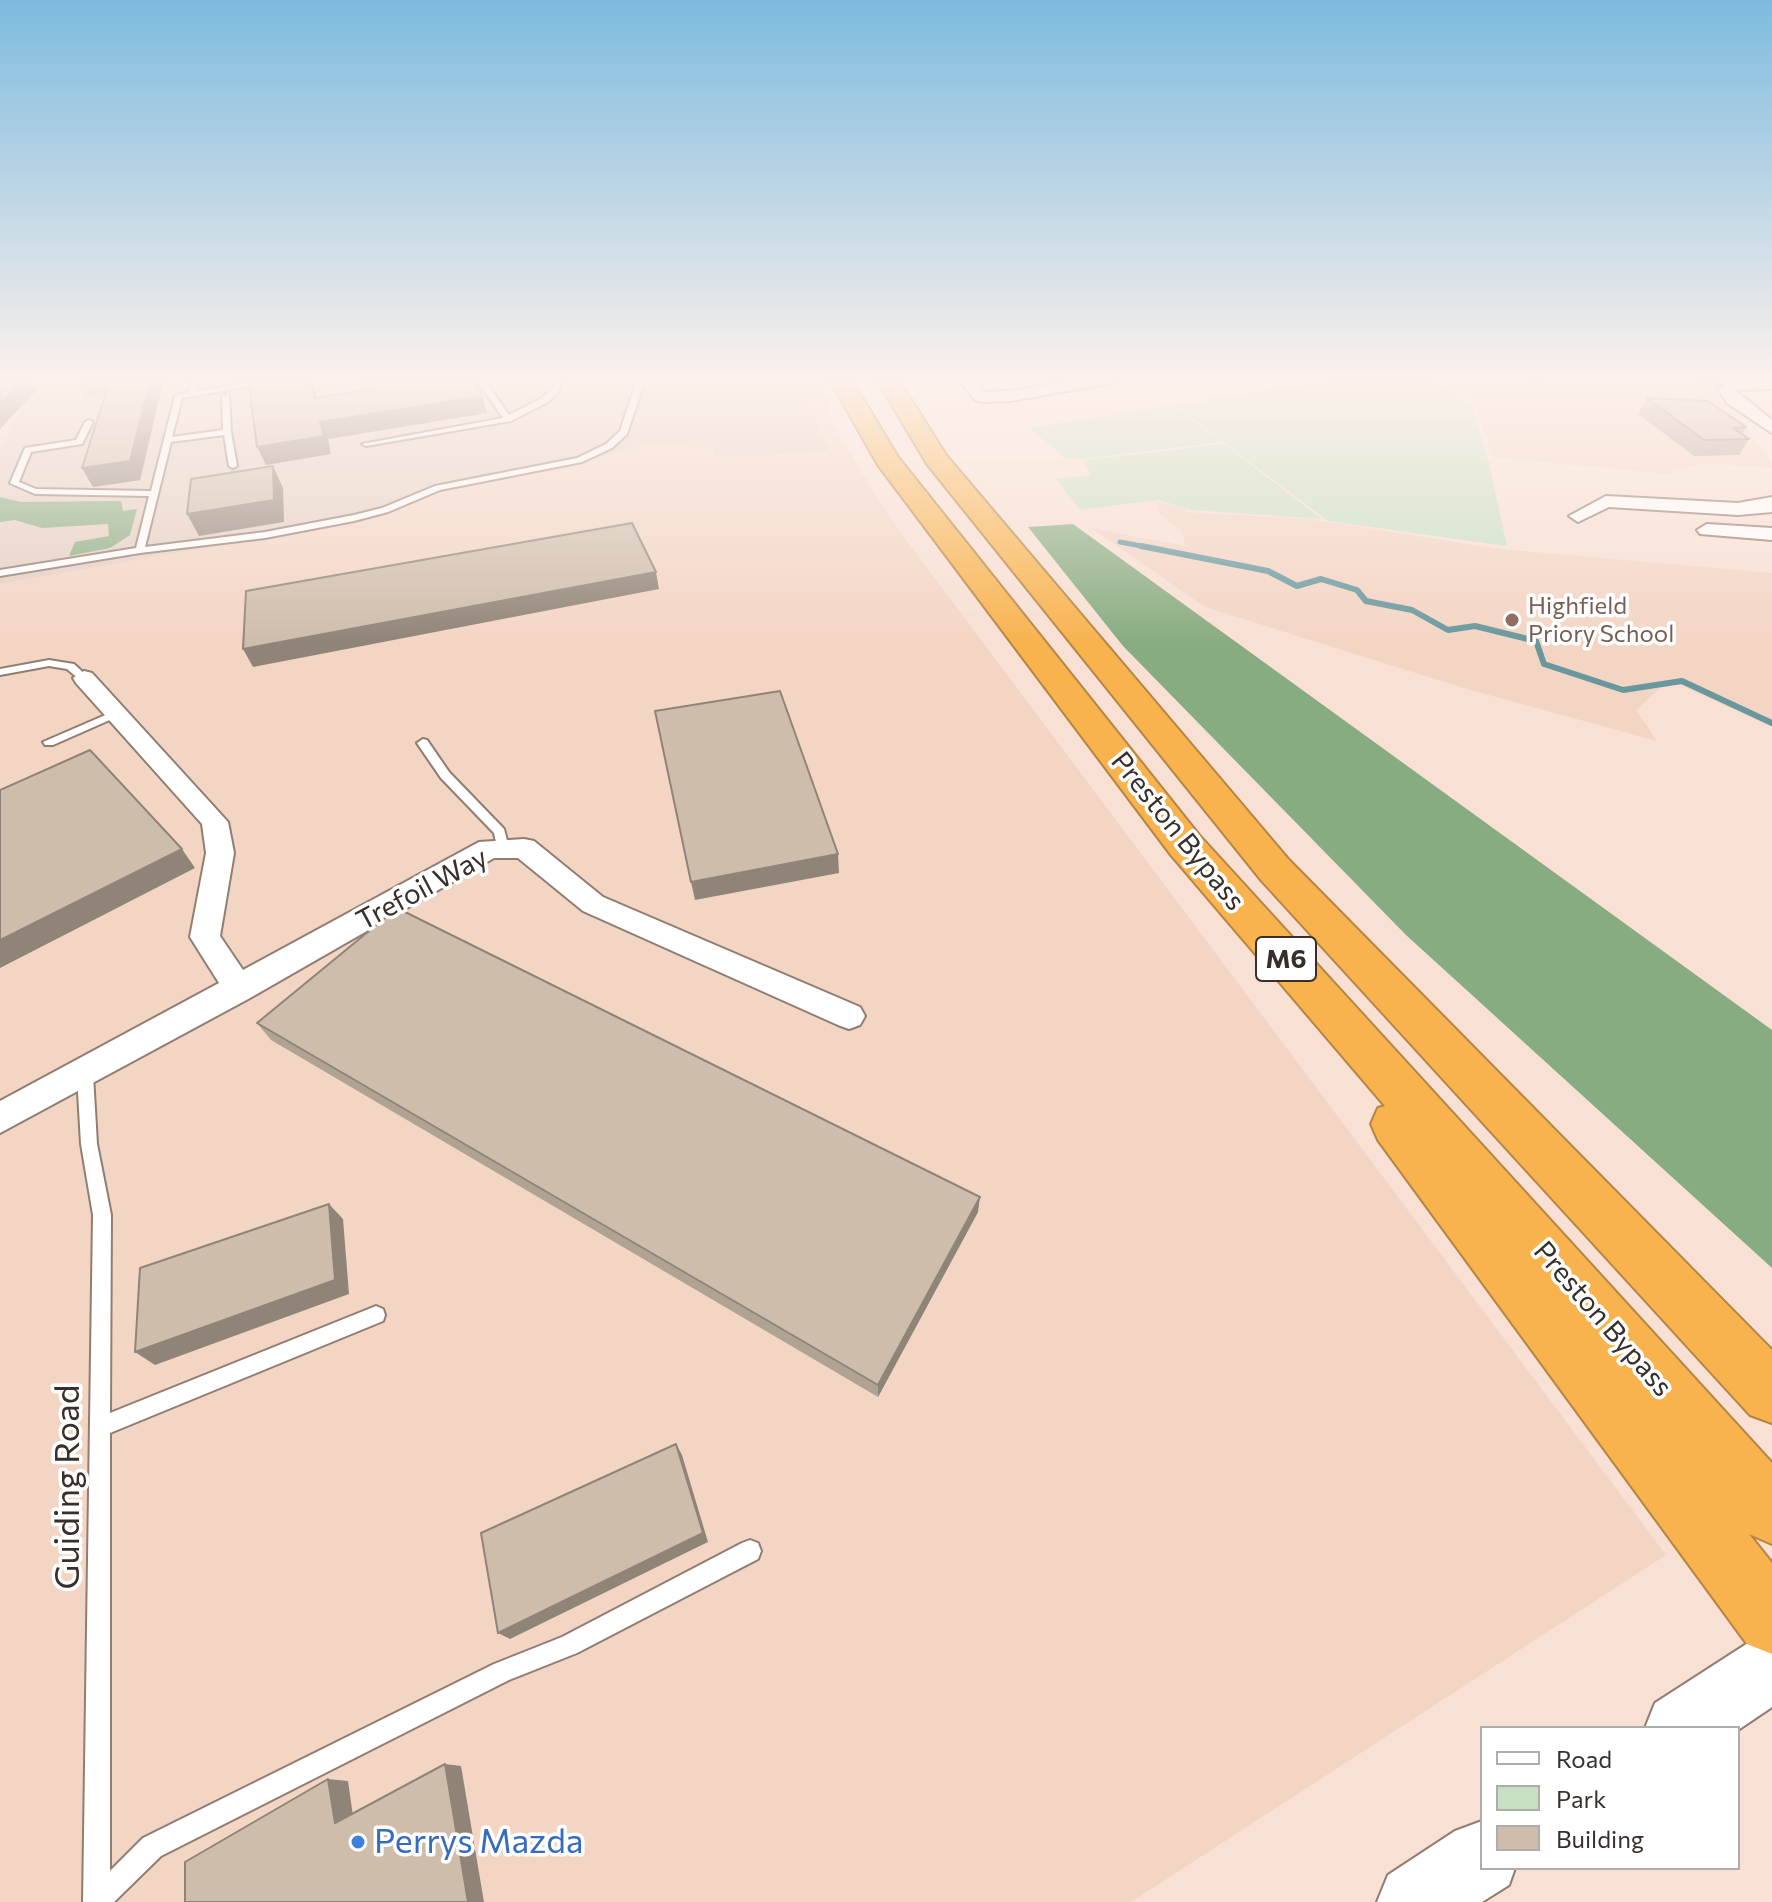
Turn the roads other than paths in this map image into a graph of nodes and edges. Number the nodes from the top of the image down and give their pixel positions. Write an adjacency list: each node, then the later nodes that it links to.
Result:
1 (21, 466): 6 (lane)
2 (161, 466): 6 (lane)
3 (550, 466): 11 (lane)
4 (891, 466): 18 (highway, Preston Bypass / M6)
5 (942, 466): 20 (highway, Preston Bypass / M6)
6 (154, 494): 11 (lane)
7 (1771, 508): 8 (street)
8 (1578, 516)
9 (1707, 530): 10 (street)
10 (1772, 534)
11 (140, 550): 12 (lane)
12 (0, 573)
13 (0, 672): 14 (lane)
14 (84, 678): 15 (street)
15 (117, 713): 16 (lane); 21 (street)
16 (49, 742)
17 (423, 743): 19 (lane)
18 (1185, 845): 29 (highway, Preston Bypass / M6); 31 (highway, M6)
19 (503, 848): 21 (street, Trefoil Way); 22 (street, Trefoil Way)
20 (1302, 898): 26 (highway, M6); 27 (highway, Preston Bypass / M6)
21 (239, 989): 23 (street, Trefoil Way)
22 (849, 1016)
23 (85, 1075): 24 (street, Trefoil Way); 28 (lane, Guiding Road)
24 (0, 1118)
25 (376, 1315): 28 (lane)
26 (1772, 1349)
27 (1772, 1393)
28 (100, 1427): 35 (lane, Guiding Road)
29 (1772, 1511)
30 (750, 1551): 35 (lane)
31 (1772, 1619)
32 (1772, 1667): 33 (main road)
33 (1683, 1726)
34 (1480, 1859): 36 (main road)
35 (97, 1901)
36 (1415, 1902)

